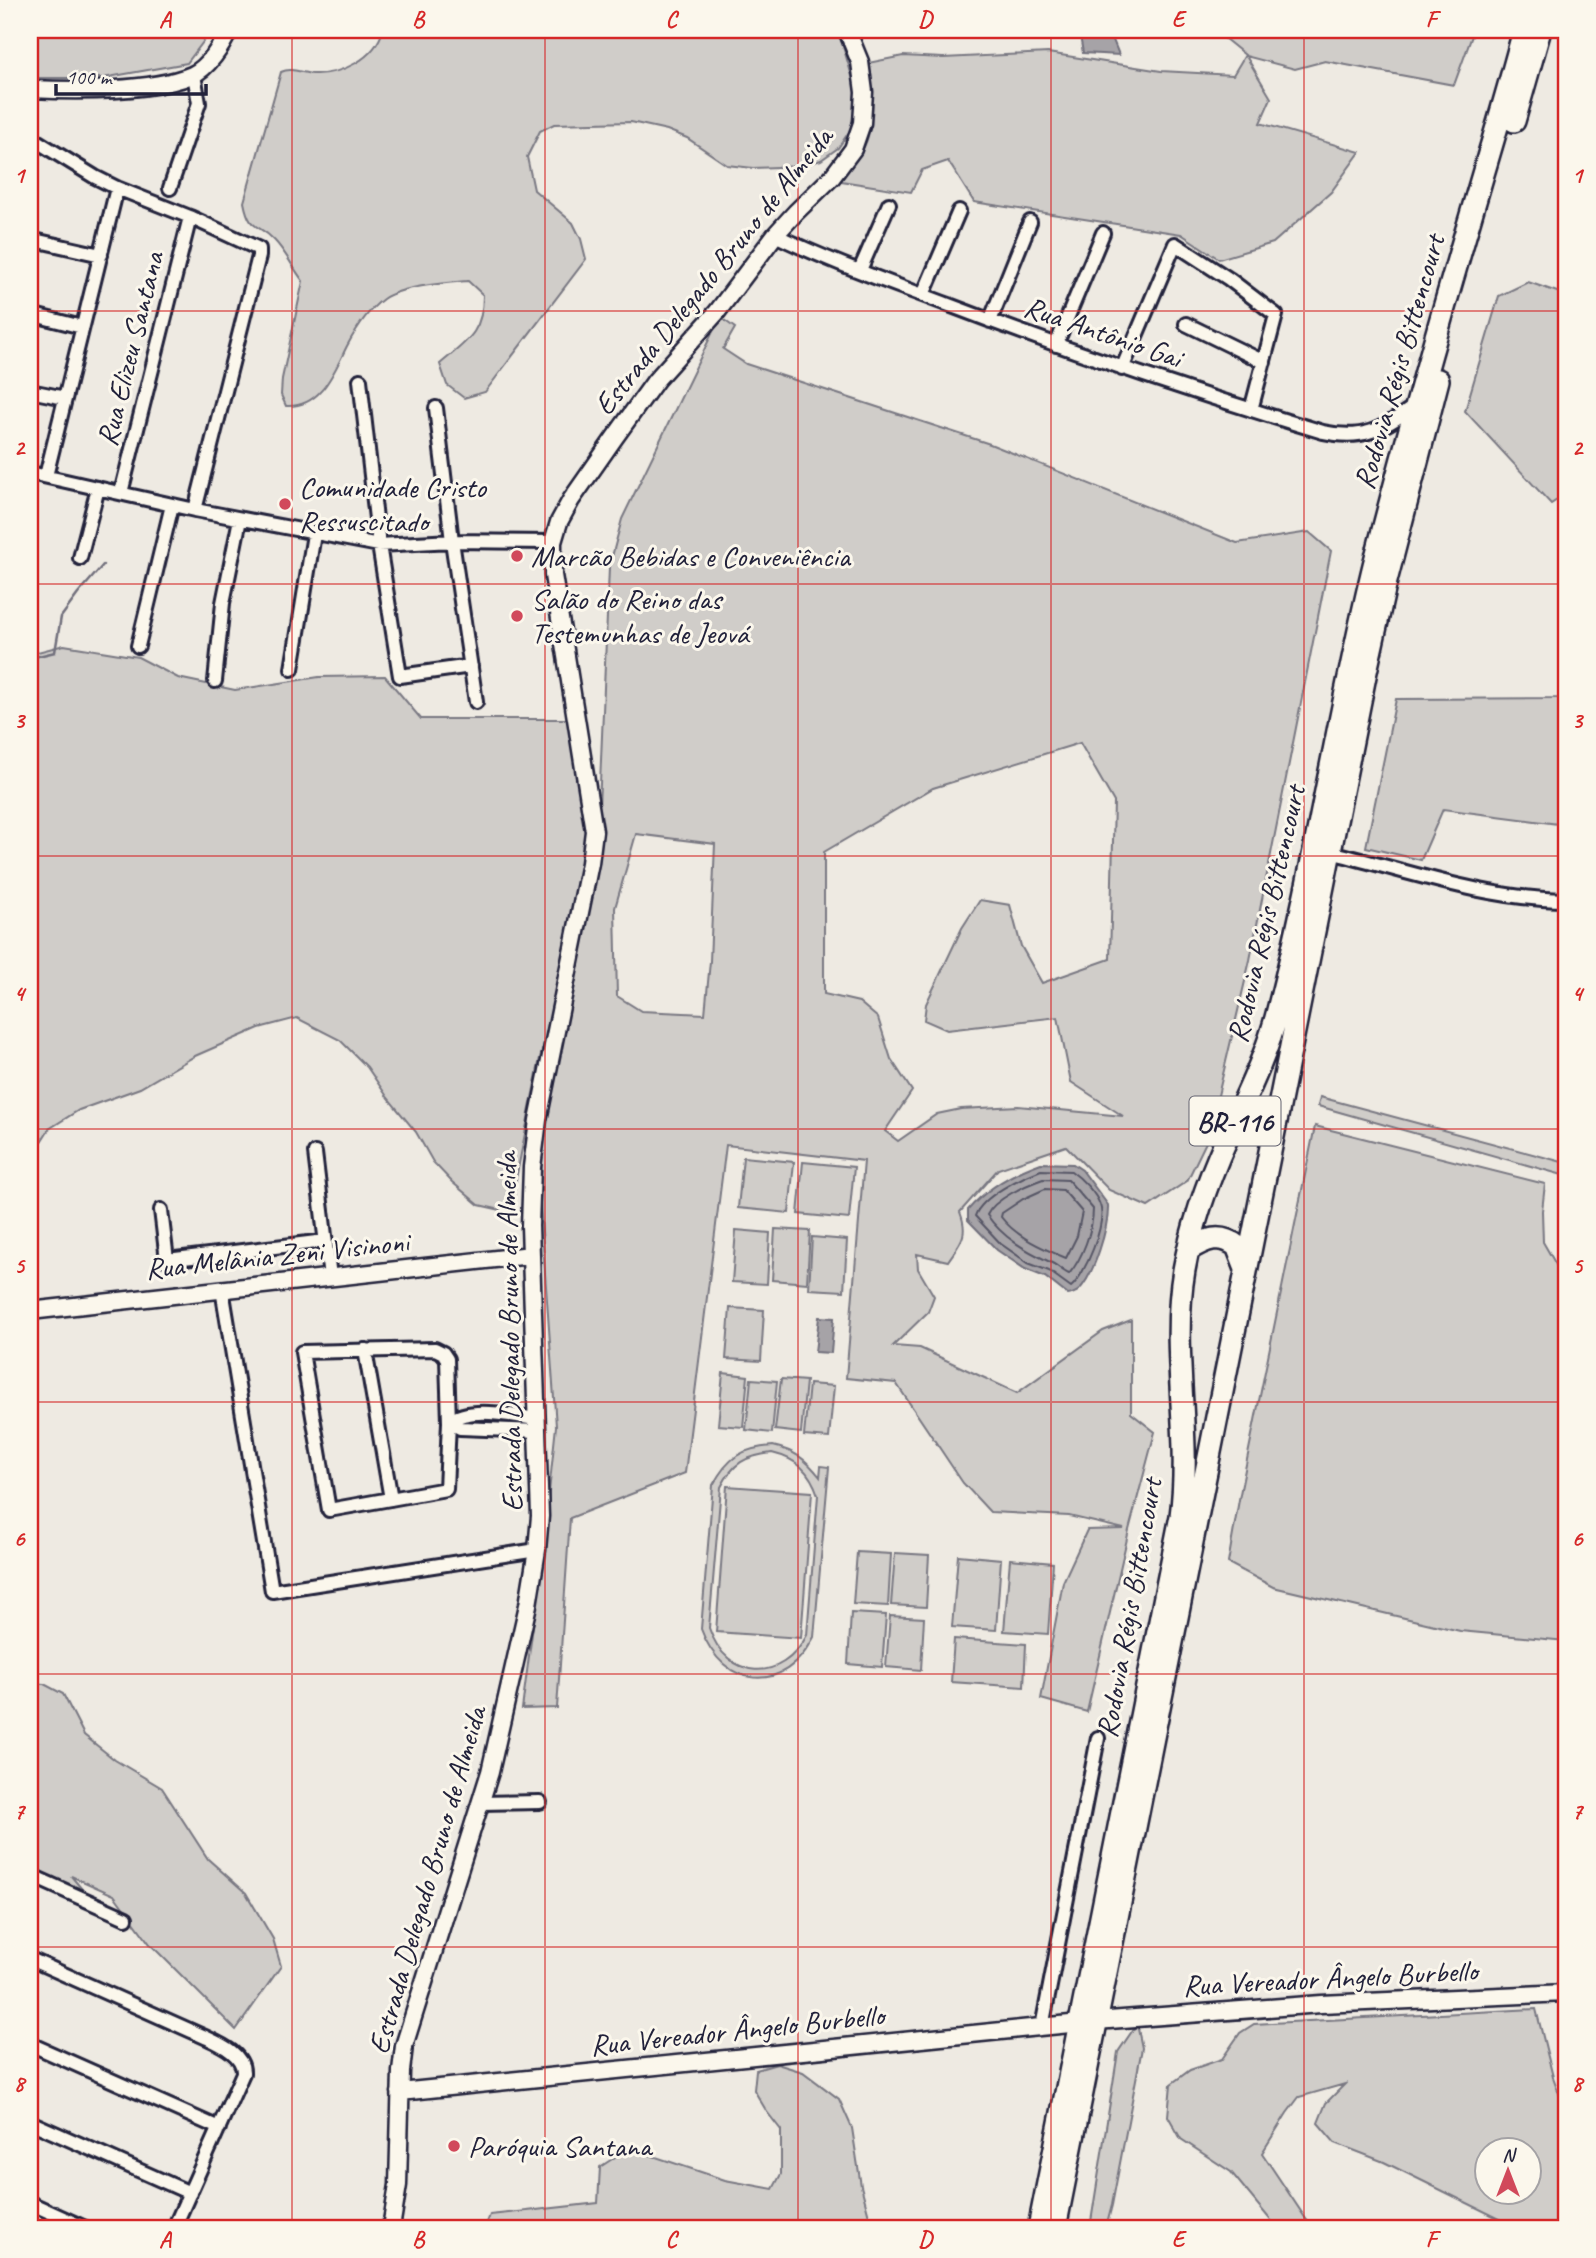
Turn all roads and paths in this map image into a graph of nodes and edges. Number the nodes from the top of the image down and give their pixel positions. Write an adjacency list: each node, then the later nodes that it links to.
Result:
1 (229, 30): 5 (main road)
2 (848, 30): 15 (main road, Estrada Delegado Bruno de Almeida)
3 (1524, 30): 30 (highway, Rodovia Régis Bittencourt / BR-116)
4 (1540, 30): 50 (highway, Rodovia Régis Bittencourt / BR-116)
5 (194, 75): 6 (main road); 9 (street)
6 (30, 89)
7 (30, 137): 8 (street)
8 (117, 188): 12 (street); 17 (street)
9 (170, 188)
10 (889, 204): 18 (street)
11 (959, 211): 19 (street)
12 (190, 217): 36 (street, Rua Elizeu Santana); 38 (street)
13 (1030, 222): 21 (street)
14 (1103, 233): 24 (street)
15 (775, 235): 18 (street, Rua Antônio Gai); 42 (main road, Estrada Delegado Bruno de Almeida)
16 (30, 239): 17 (street)
17 (101, 255): 23 (street)
18 (860, 270): 19 (street, Rua Antônio Gai)
19 (923, 295): 21 (street, Rua Antônio Gai)
20 (30, 314): 23 (street)
21 (990, 321): 24 (street, Rua Antônio Gai)
22 (1186, 324): 25 (street)
23 (82, 327): 29 (street)
24 (1056, 345): 26 (street, Rua Antônio Gai)
25 (1264, 362): 26 (street); 32 (street)
26 (1122, 369): 32 (street, Rua Antônio Gai)
27 (360, 380): 43 (street)
28 (30, 391): 29 (street)
29 (65, 398): 34 (street)
30 (1415, 406): 32 (street, Rua Antônio Gai); 55 (highway, Rodovia Régis Bittencourt / BR-116)
31 (436, 408): 41 (street)
32 (1251, 411)
33 (30, 473): 34 (street)
34 (46, 476): 35 (street)
35 (99, 488): 36 (street); 44 (street)
36 (121, 494): 37 (street)
37 (172, 505): 38 (street); 45 (street)
38 (195, 510): 39 (street)
39 (240, 519): 40 (street); 48 (street)
40 (314, 534): 43 (street); 47 (street)
41 (452, 541): 42 (street); 43 (street); 46 (street)
42 (553, 542): 56 (main road, Estrada Delegado Bruno de Almeida)
43 (379, 545): 46 (street)
44 (80, 558)
45 (138, 646)
46 (471, 666): 49 (street)
47 (292, 669)
48 (215, 681)
49 (476, 702)
50 (1330, 852): 51 (street); 57 (highway, Rodovia Régis Bittencourt / BR-116)
51 (1566, 900)
52 (315, 1153): 54 (street)
53 (160, 1210): 54 (street)
54 (325, 1241): 58 (street)
55 (1188, 1250): 57 (highway); 73 (highway, Rodovia Régis Bittencourt / BR-116)
56 (531, 1255): 58 (main road, Rua Melânia Zeni Visinoni); 63 (main road, Estrada Delegado Bruno de Almeida)
57 (1246, 1269): 73 (highway, Rodovia Régis Bittencourt / BR-116)
58 (330, 1277): 59 (main road, Rua Melânia Zeni Visinoni)
59 (222, 1289): 60 (main road, Rua Melânia Zeni Visinoni); 65 (street)
60 (30, 1311)
61 (365, 1350): 62 (street); 64 (street); 64 (street)
62 (449, 1422): 63 (street); 64 (street)
63 (537, 1425): 65 (main road, Estrada Delegado Bruno de Almeida)
64 (391, 1499)
65 (537, 1550): 68 (main road, Estrada Delegado Bruno de Almeida)
66 (1098, 1738): 74 (street)
67 (540, 1802): 68 (street)
68 (481, 1803): 76 (main road, Estrada Delegado Bruno de Almeida)
69 (30, 1875): 70 (street)
70 (126, 1918)
71 (30, 1959): 78 (street)
72 (1566, 1993): 73 (main road, Rua Vereador Ângelo Burbello)
73 (1088, 2022): 74 (main road, Rua Vereador Ângelo Burbello); 84 (highway, Rodovia Régis Bittencourt / BR-116); 85 (highway, Rodovia Régis Bittencourt / BR-116)
74 (1042, 2027): 76 (main road, Rua Vereador Ângelo Burbello)
75 (30, 2045): 78 (street)
76 (400, 2092): 83 (main road, Estrada Delegado Bruno de Almeida)
77 (30, 2122): 79 (street)
78 (219, 2128): 79 (street)
79 (190, 2193): 82 (street)
80 (30, 2203): 81 (street)
81 (85, 2228)
82 (174, 2228)
83 (391, 2228)
84 (1039, 2228)
85 (1055, 2228)

